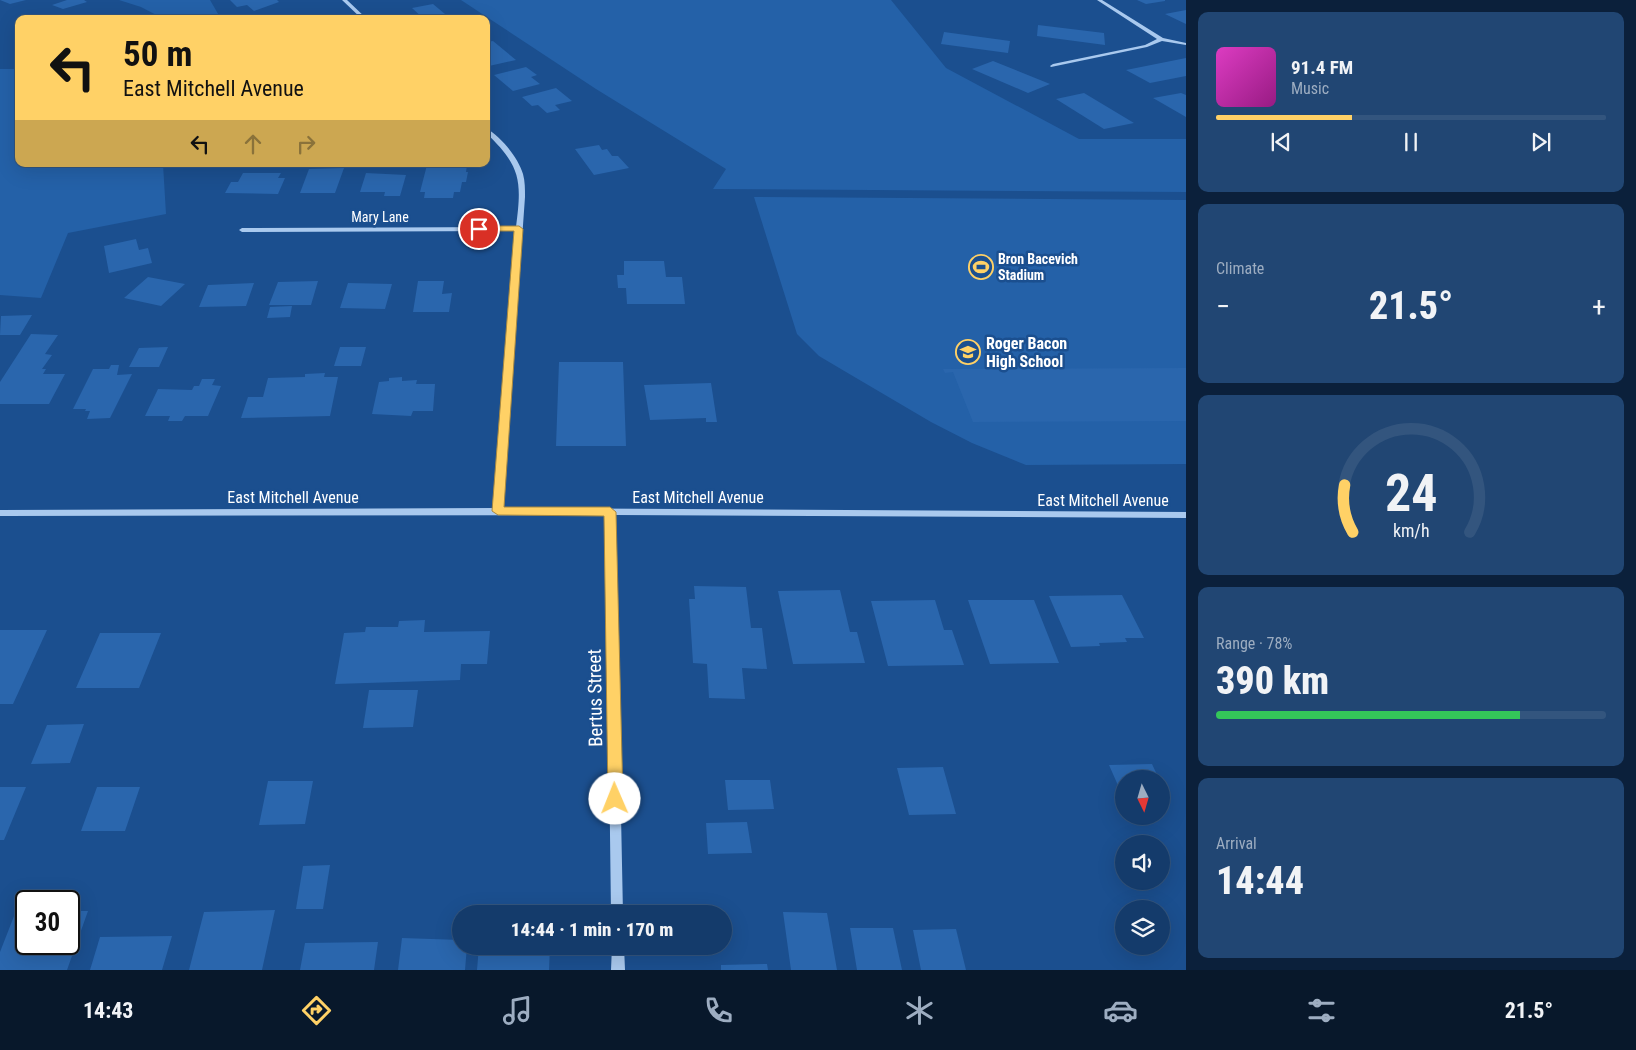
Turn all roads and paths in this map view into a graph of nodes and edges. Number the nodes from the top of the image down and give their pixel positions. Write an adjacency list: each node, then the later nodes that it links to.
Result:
1 (344, 0): 3 (street)
2 (1099, 0): 4 (street)
3 (361, 15)
4 (1161, 39): 5 (street); 6 (street)
5 (1186, 44)
6 (1053, 66)
7 (490, 134): 8 (street)
8 (519, 229): 9 (street, Mary Lane); 10 (street)
9 (242, 230)
10 (498, 511): 11 (street, East Mitchell Avenue); 12 (street, East Mitchell Avenue)
11 (610, 512): 13 (street, East Mitchell Avenue); 14 (street, Bertus Street)
12 (0, 513)
13 (1186, 515)
14 (617, 905)
15 (618, 955): 16 (street)
16 (618, 970)

